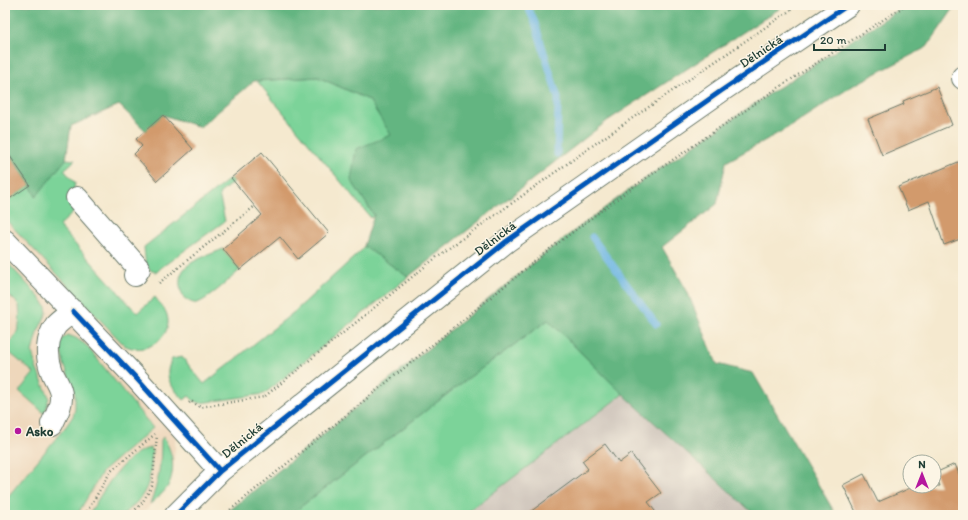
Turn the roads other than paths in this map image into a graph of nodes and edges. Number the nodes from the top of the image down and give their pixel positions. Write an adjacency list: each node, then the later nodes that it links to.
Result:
1 (848, 5): 7 (street, Dělnická)
2 (77, 198): 4 (street)
3 (5, 241): 5 (street)
4 (135, 275)
5 (72, 311): 6 (street); 7 (street)
6 (52, 424)
7 (220, 471): 8 (street, Dělnická)
8 (176, 515)

